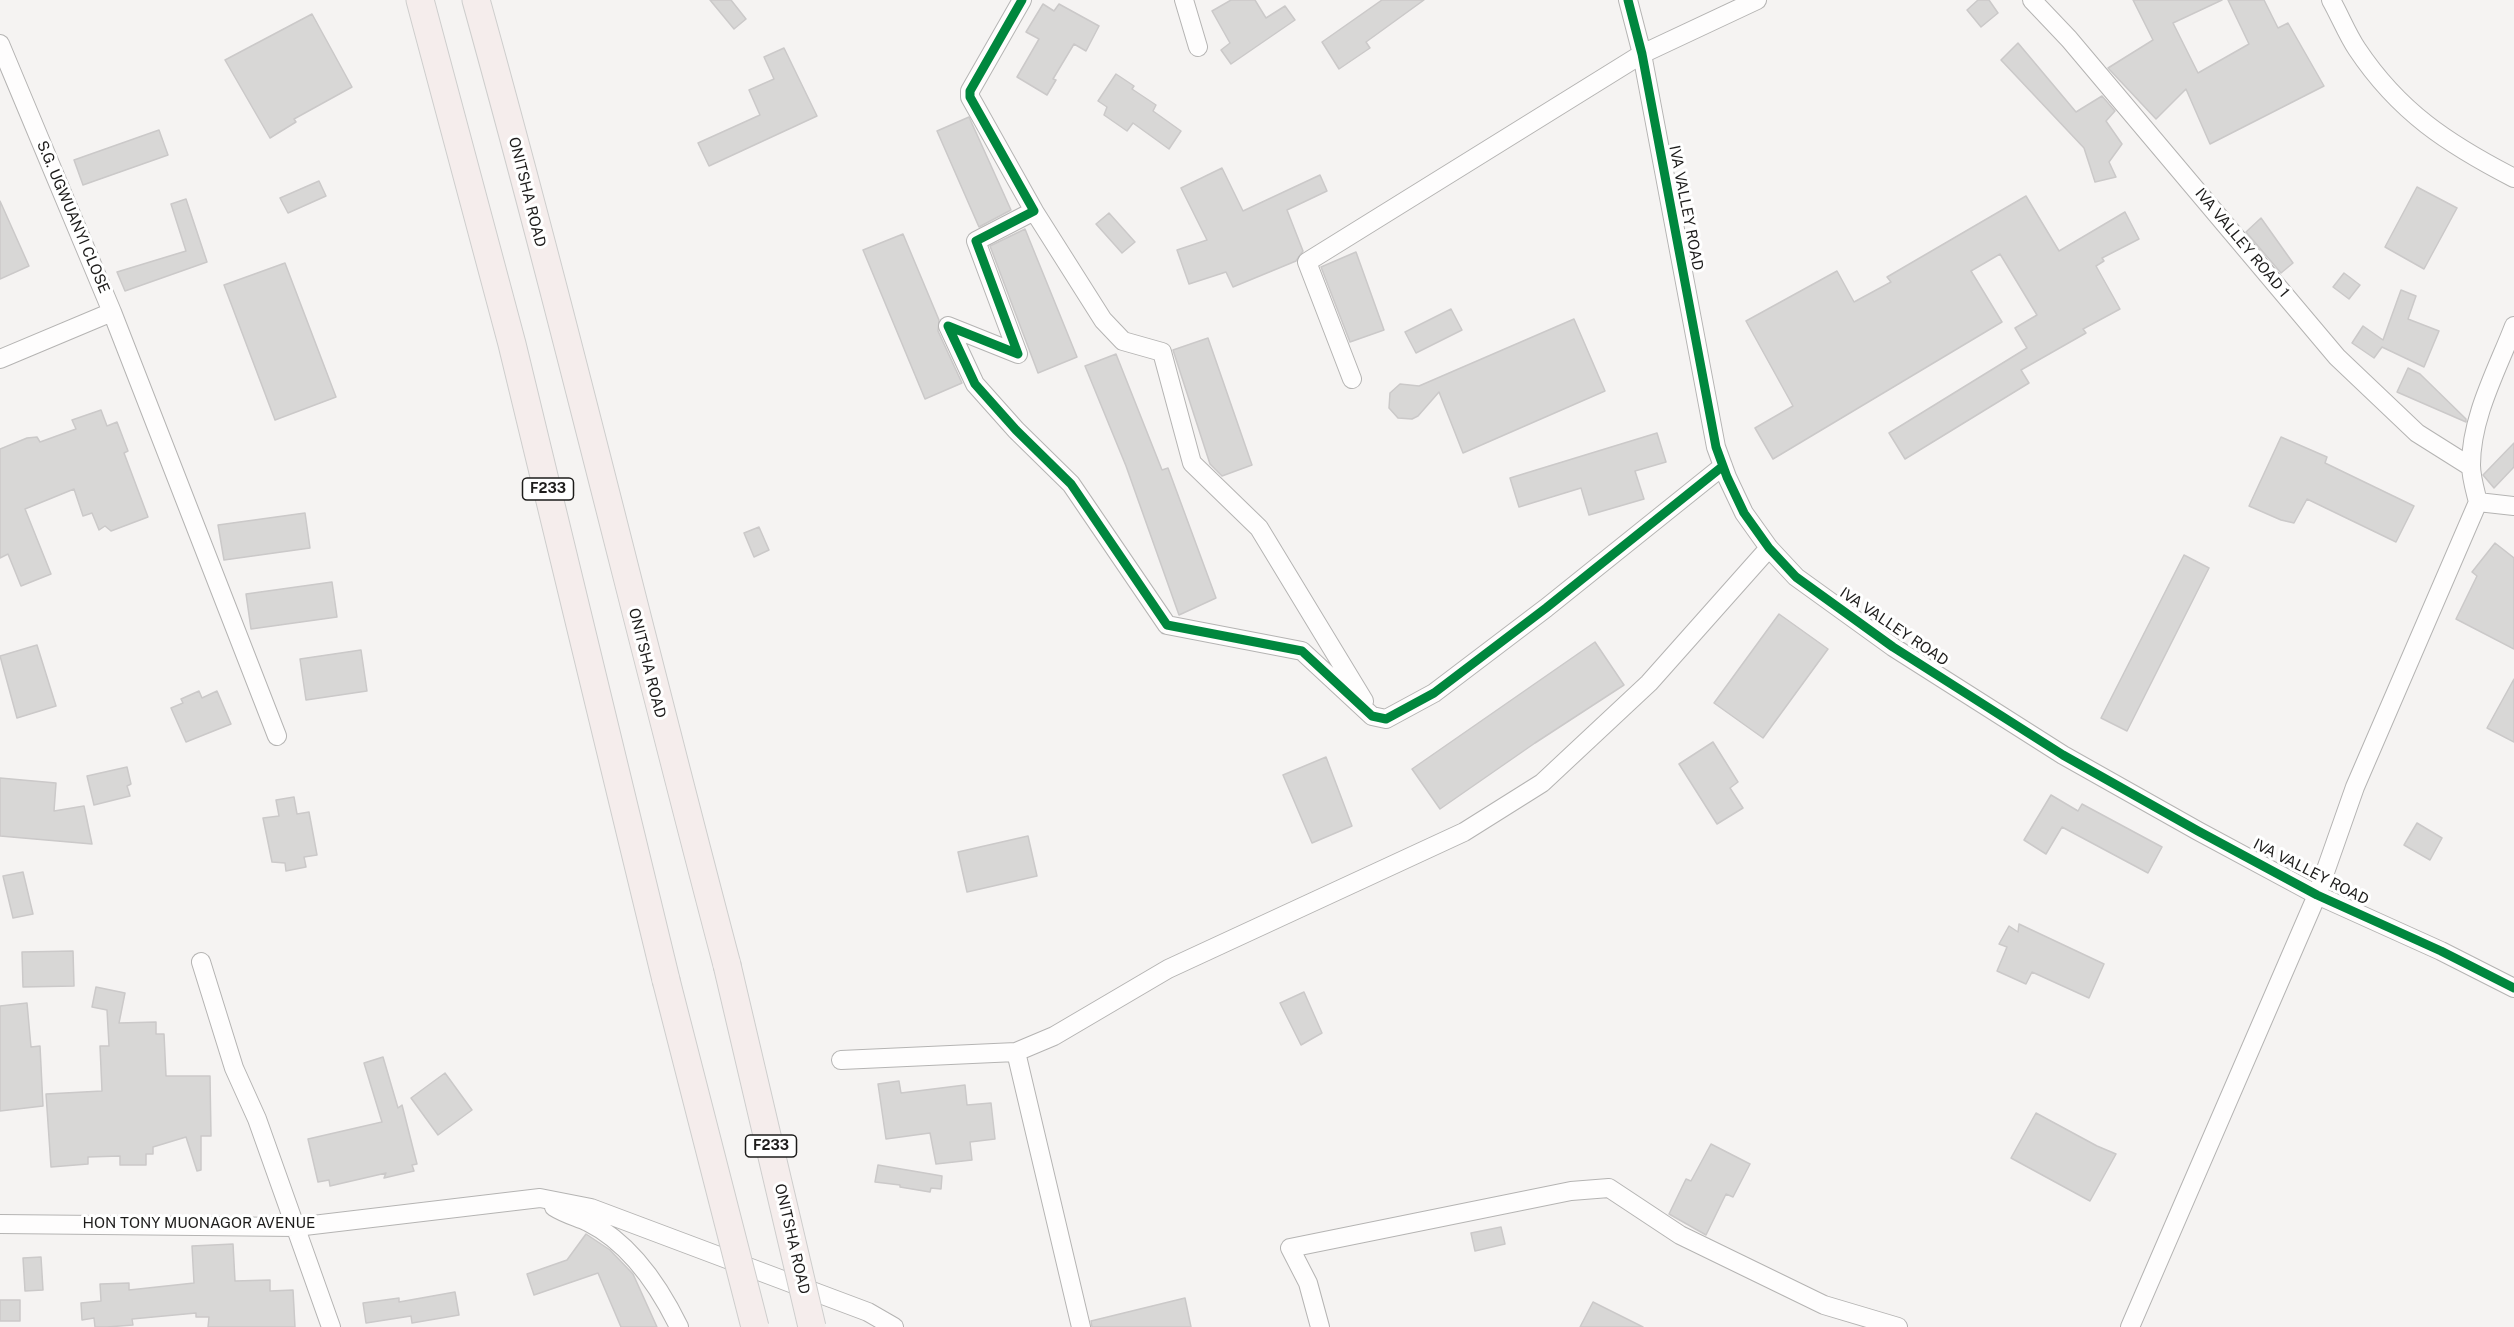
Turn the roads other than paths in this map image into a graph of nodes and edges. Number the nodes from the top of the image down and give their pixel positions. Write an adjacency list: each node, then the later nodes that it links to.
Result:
1 (420, 0): 35 (main road, F233, bridge)
2 (476, 0): 36 (main road, ONITSHA ROAD / F233, bridge)
3 (1022, 0): 13 (street)
4 (1184, 0): 10 (street)
5 (1628, 0): 11 (street, IVA VALLEY ROAD)
6 (1757, 0): 11 (street)
7 (2032, 0): 19 (street, IVA VALLEY ROAD 1)
8 (2331, 0): 12 (street)
9 (0, 44): 14 (street, S.G. UGWUANYI CLOSE)
10 (1198, 47)
11 (1642, 54): 17 (street); 18 (street, IVA VALLEY ROAD)
12 (2514, 178)
13 (1034, 211): 23 (street); 23 (street)
14 (112, 312): 16 (street, S.G. UGWUANYI CLOSE); 24 (street)
15 (2514, 326): 19 (street)
16 (0, 359)
17 (1352, 379)
18 (1723, 466): 22 (street, IVA VALLEY ROAD); 23 (street)
19 (2471, 467): 20 (street)
20 (2478, 502): 21 (street); 25 (street)
21 (2514, 506)
22 (1769, 548): 25 (street, IVA VALLEY ROAD); 28 (street)
23 (1372, 716)
24 (277, 736)
25 (2317, 894): 27 (street, IVA VALLEY ROAD); 41 (street)
26 (201, 963): 32 (street)
27 (2514, 988)
28 (1016, 1052): 29 (street); 38 (street)
29 (841, 1060)
30 (540, 1198): 32 (street, HON TONY MUONAGOR AVENUE); 34 (street); 37 (street, HON TONY MUONAGOR AVENUE)
31 (0, 1224): 32 (street, HON TONY MUONAGOR AVENUE)
32 (296, 1227): 33 (street)
33 (331, 1327)
34 (679, 1327)
35 (755, 1327)
36 (812, 1327)
37 (894, 1327)
38 (1081, 1327)
39 (1320, 1327): 40 (street)
40 (1898, 1327)
41 (2130, 1327)

